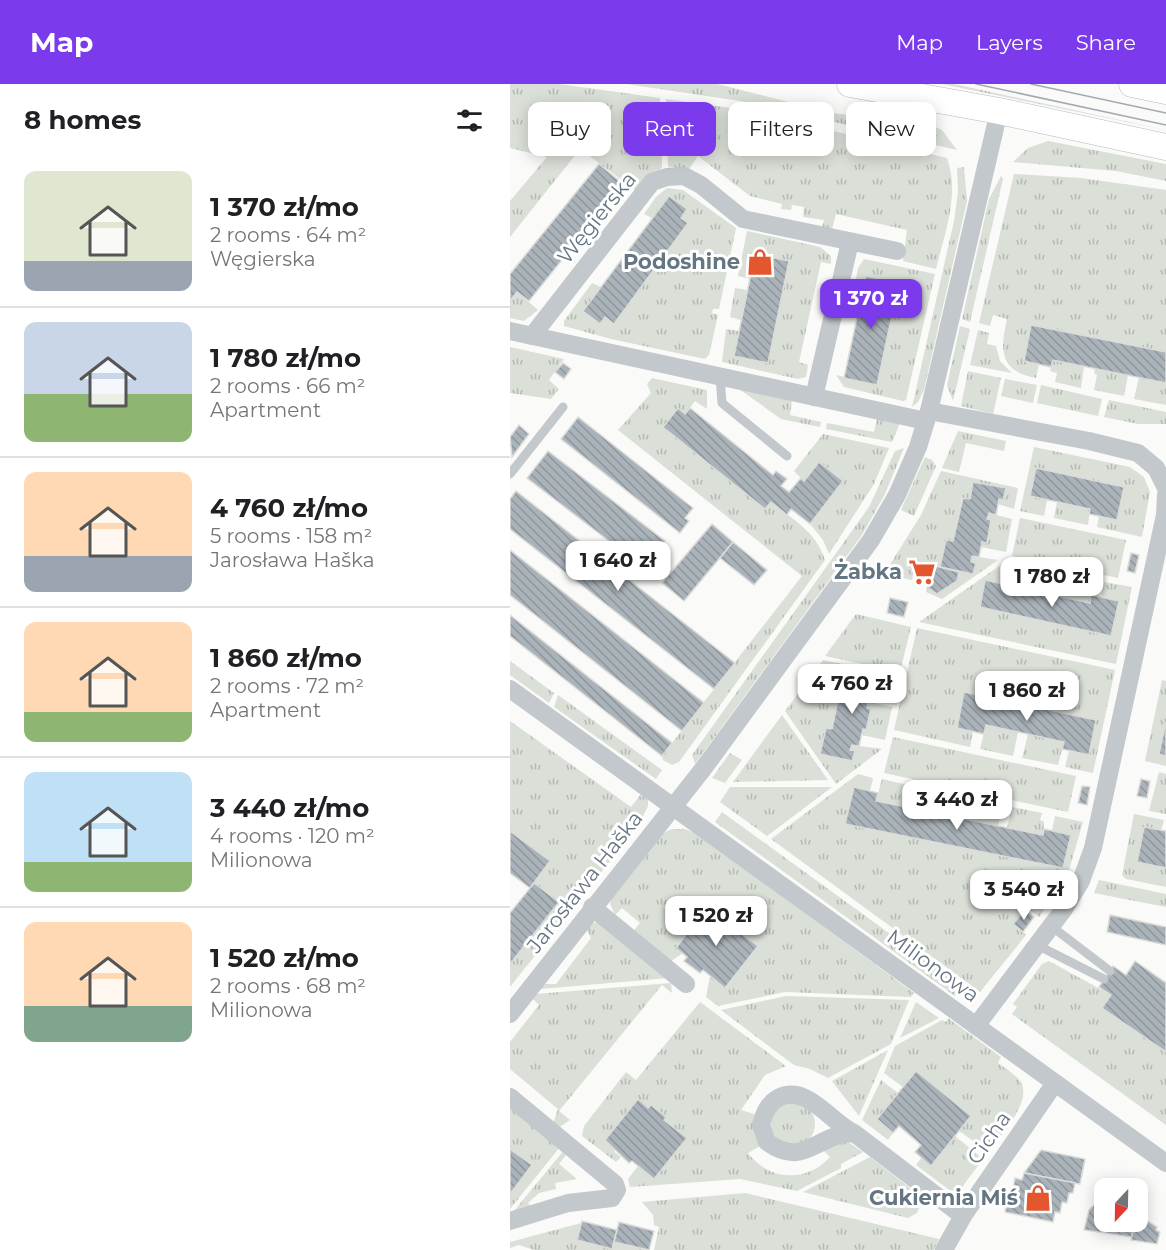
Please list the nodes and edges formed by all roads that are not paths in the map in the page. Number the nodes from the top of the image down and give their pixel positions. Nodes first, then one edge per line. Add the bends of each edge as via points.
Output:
1 (850, 84) edge
2 (1132, 84) edge
3 (1166, 91) edge
4 (999, 111) junction
5 (1166, 147) edge
6 (850, 242) junction
7 (897, 251) dead end
8 (510, 331) edge
9 (532, 336) junction
10 (720, 377) junction
11 (814, 397) junction
12 (563, 407) dead end
13 (927, 416) junction
14 (787, 456) dead end
15 (510, 474) edge
16 (1166, 488) edge
17 (1166, 495) edge
18 (510, 689) edge
19 (674, 806) junction
20 (592, 907) junction
21 (1052, 926) junction
22 (1037, 945) junction
23 (1110, 971) dead end
24 (1104, 979) dead end
25 (686, 984) dead end
26 (512, 1008) edge
27 (976, 1026) junction
28 (1055, 1083) junction
29 (510, 1097) edge
30 (854, 1133) junction
31 (1166, 1163) edge
32 (963, 1216) junction
33 (510, 1221) edge
34 (944, 1250) edge

1 - 4 main road
2 - 3 main road
4 - 5 main road
4 - 13 street, Jarosława Haška
6 - 7 street, Węgierska
6 - 9 street, Węgierska via 743,219 701,185 684,176 667,177 652,182
6 - 11 street
8 - 9 street
9 - 10 street
10 - 11 street
10 - 14 lane via 722,403
11 - 13 street
12 - 15 lane
13 - 16 street via 1089,441 1138,453 1156,468
13 - 19 street, Jarosława Haška via 897,495 871,540
17 - 21 street via 1165,515 1093,848 1081,882
18 - 19 street, Jarosława Haška
19 - 20 street, Jarosława Haška
19 - 27 street, Milionowa
20 - 25 street
20 - 26 street, Jarosława Haška
21 - 22 street
21 - 23 lane
22 - 24 lane
22 - 27 street
27 - 28 street, Milionowa
28 - 31 street, Milionowa
28 - 32 street, Cicha
29 - 33 street via 615,1184 617,1190 612,1198 568,1203
30 - 30 street via 839,1126 811,1100 795,1094 771,1102 761,1125 767,1142 789,1154 802,1152 826,1138
30 - 32 street
32 - 34 street, Cicha

